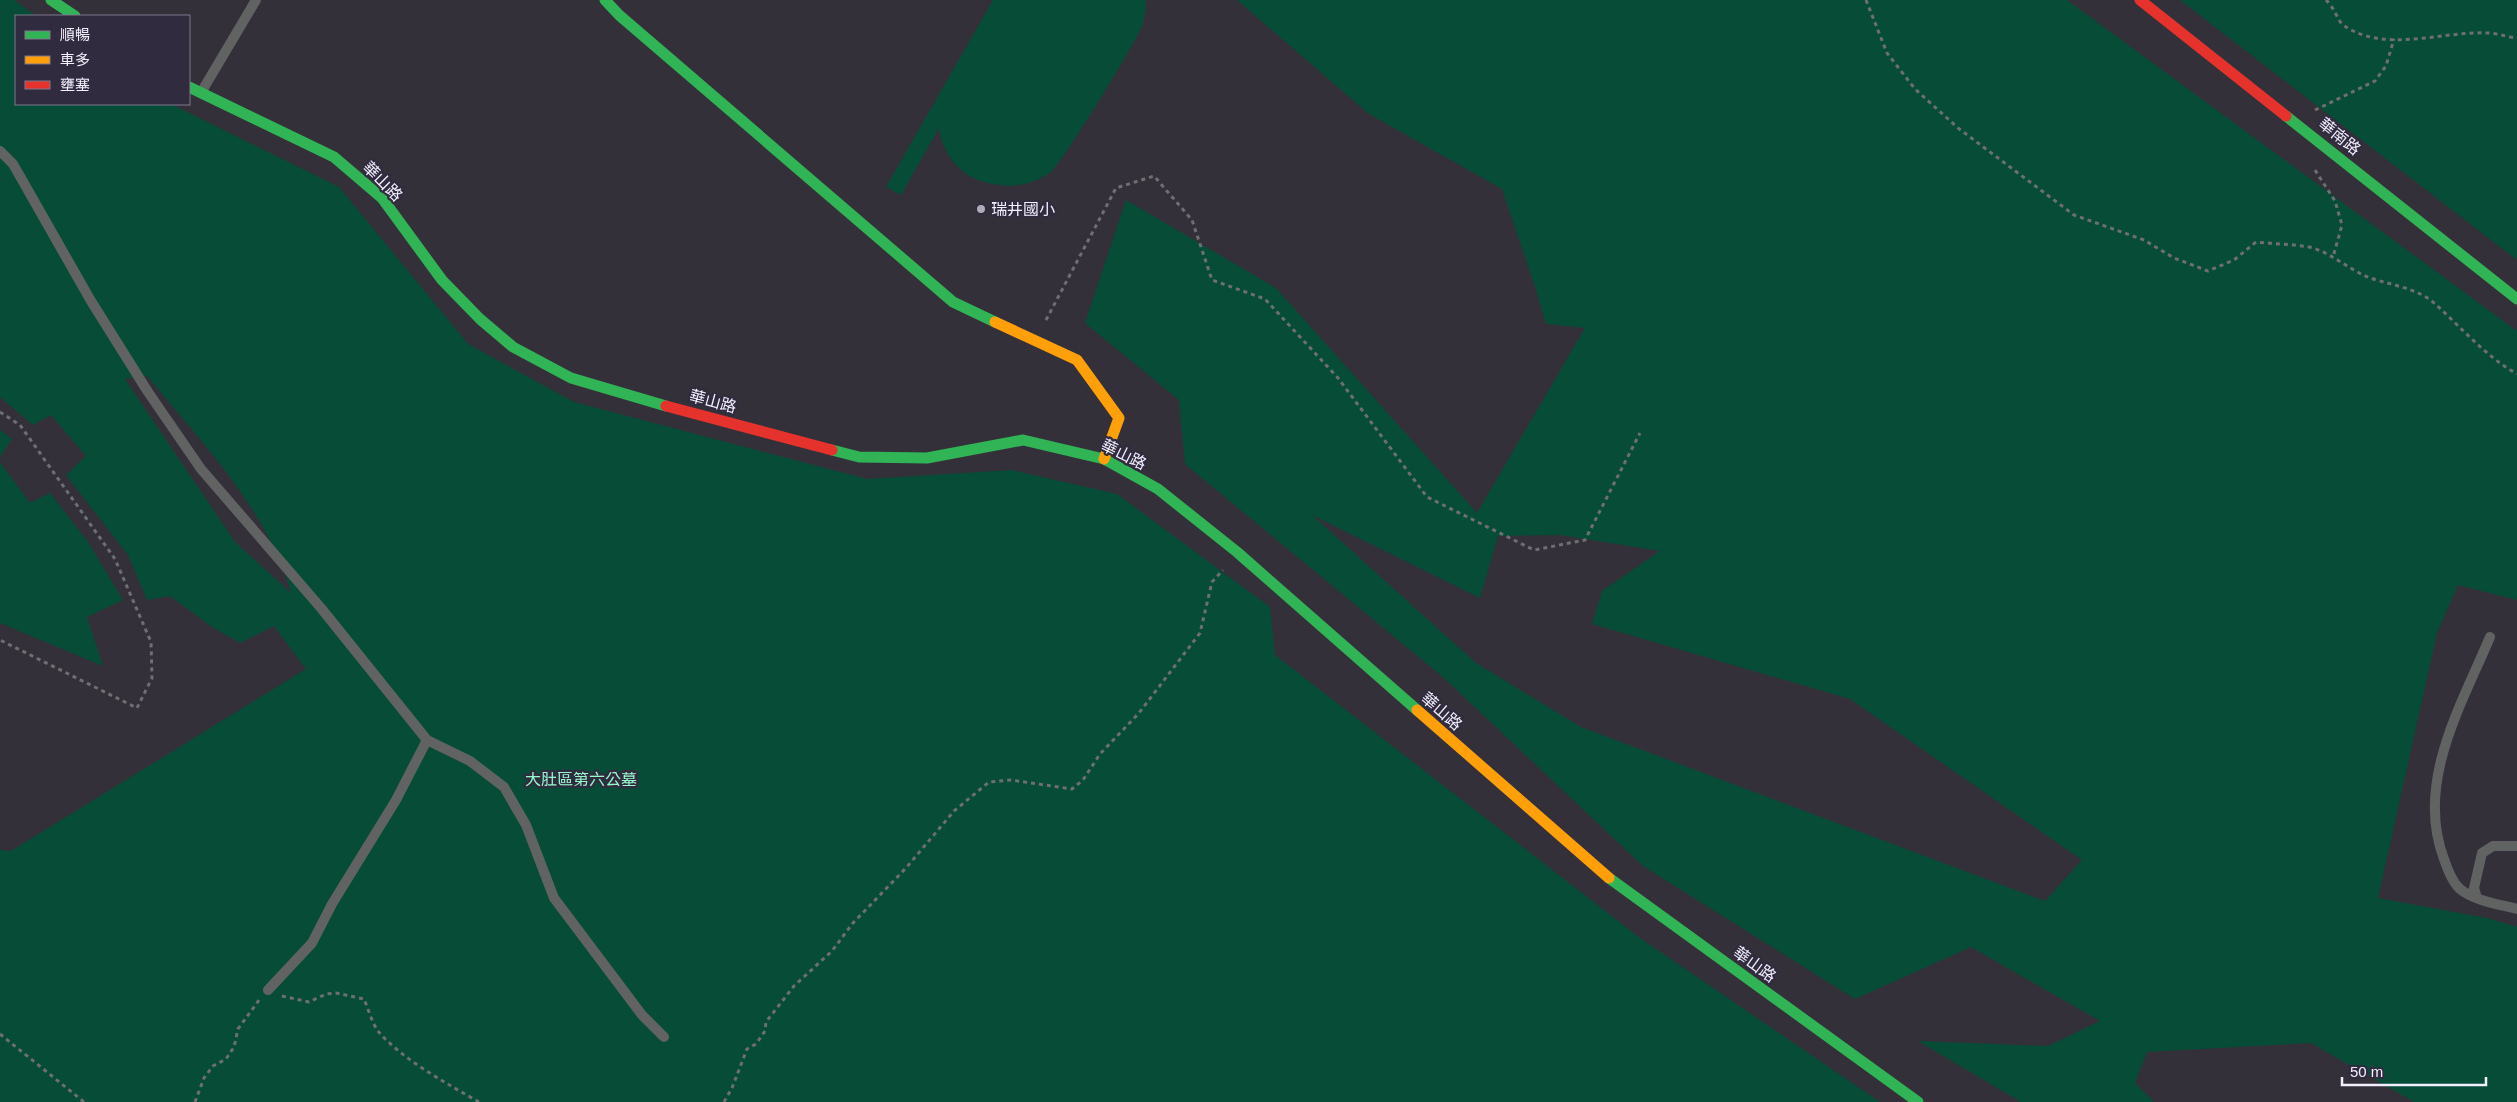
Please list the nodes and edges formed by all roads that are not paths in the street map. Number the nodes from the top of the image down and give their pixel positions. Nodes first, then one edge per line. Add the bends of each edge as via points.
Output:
1 (51, 0) edge
2 (256, 0) edge
3 (605, 0) edge
4 (2140, 0) edge
5 (74, 15) edge
6 (190, 88) edge
7 (200, 94) junction
8 (0, 151) edge
9 (2517, 299) edge
10 (1104, 459) junction
11 (2490, 637) dead end
12 (427, 740) junction
13 (2517, 846) edge
14 (2477, 898) junction
15 (2517, 909) edge
16 (268, 990) road end
17 (664, 1037) dead end
18 (1918, 1102) edge

1 - 5 street
2 - 7 lane
3 - 10 street via 953,302 1077,360 1119,418
4 - 9 street, 華南路
6 - 7 street, 華山路
7 - 10 street, 華山路 via 334,157 382,198 442,280 480,319 513,347 571,378 860,456 927,458 1023,440
8 - 12 lane via 13,164 91,301 148,392 202,469 321,608
10 - 18 street, 華山路 via 1158,489 1237,552 1614,882
11 - 14 lane via 2441,756 2433,811 2448,871 2459,888
12 - 16 lane via 312,944
12 - 17 lane via 470,761 504,787 526,825 554,898 642,1015
13 - 14 lane via 2493,846 2482,853 2474,888
14 - 15 lane

